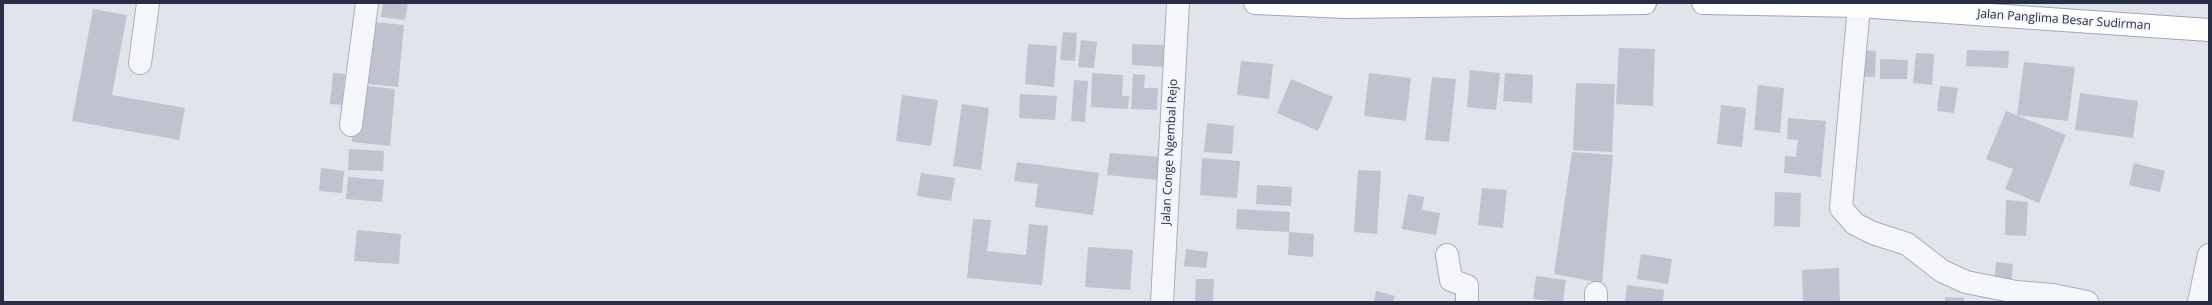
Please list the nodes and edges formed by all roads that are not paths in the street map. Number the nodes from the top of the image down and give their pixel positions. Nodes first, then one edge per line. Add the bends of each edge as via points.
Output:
1 (148, 3) edge
2 (367, 3) edge
3 (1178, 3) edge
4 (1255, 3) edge
5 (1645, 3) edge
6 (1703, 3) edge
7 (1569, 4) edge
8 (1330, 5) edge
9 (1859, 6) junction
10 (2209, 30) edge
11 (140, 63) dead end
12 (351, 125) dead end
13 (1447, 255) dead end
14 (2209, 255) edge
15 (1975, 293) edge
16 (1162, 302) edge
17 (1467, 302) edge
18 (2087, 302) edge
19 (2199, 302) edge

1 - 11 street
2 - 12 street
3 - 16 street, Jalan Conge Ngembal Rejo
4 - 8 main road
5 - 7 main road
6 - 9 main road, Jalan Panglima Besar Sudirman
7 - 8 main road
9 - 10 main road, Jalan Panglima Besar Sudirman
9 - 15 street via 1841,208 1855,224 1873,234 1907,244
13 - 17 street via 1450,280 1467,286
14 - 19 street
15 - 18 street via 2016,292 2053,295

